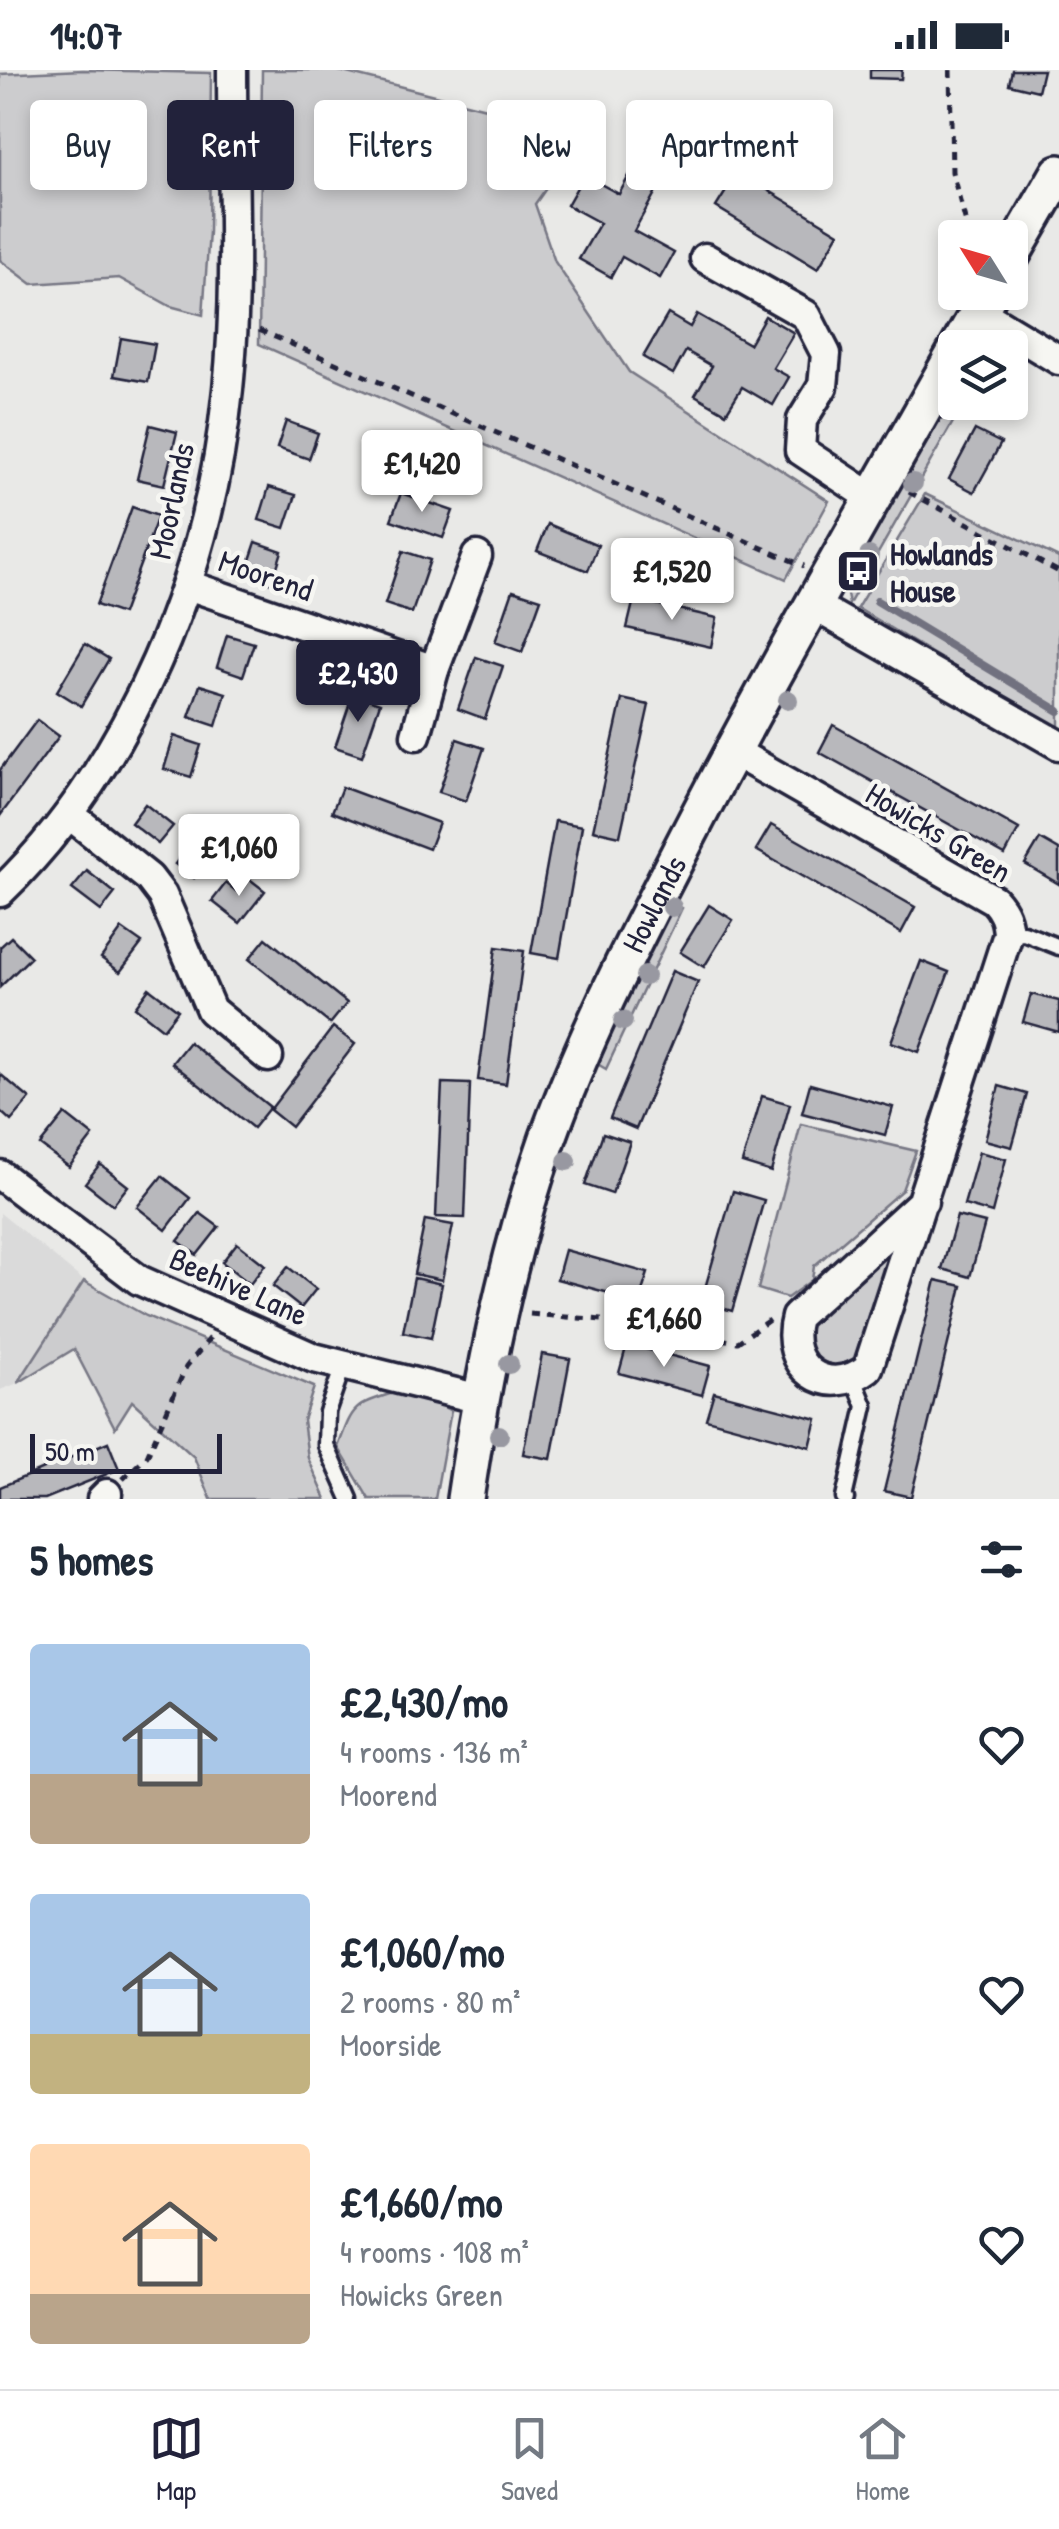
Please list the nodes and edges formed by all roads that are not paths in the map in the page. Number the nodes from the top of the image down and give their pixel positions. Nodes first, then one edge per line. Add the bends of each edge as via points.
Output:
1 (232, 70) edge
2 (1059, 173) edge
3 (1028, 227) edge
4 (705, 258) dead end
5 (994, 310) edge
6 (1059, 360) edge
7 (938, 383) edge
8 (880, 489) junction
9 (476, 556) dead end
10 (188, 585) junction
11 (821, 591) junction
12 (434, 670) junction
13 (416, 735) dead end
14 (1059, 745) edge
15 (731, 750) junction
16 (68, 814) junction
17 (0, 892) edge
18 (1008, 934) junction
19 (1059, 947) edge
20 (268, 1057) dead end
21 (0, 1175) edge
22 (923, 1202) junction
23 (343, 1366) junction
24 (854, 1379) junction
25 (480, 1399) junction
26 (350, 1499) edge
27 (465, 1499) edge
28 (846, 1499) edge

1 - 10 street, Moorlands via 228,391
2 - 3 street
4 - 8 street via 806,315 826,354 822,386 802,420 800,450
5 - 6 street
7 - 8 street, Howlands
8 - 11 street, Howlands
9 - 12 street
10 - 12 street, Moorend
10 - 16 street, Moorlands via 136,706
11 - 14 street
11 - 15 street, Howlands
12 - 13 street
15 - 18 street, Howicks Green via 994,900
15 - 25 street, Howlands via 627,955 548,1138
16 - 17 street, Moorlands
16 - 20 street via 150,878 211,1010
18 - 19 lane
18 - 22 street, Howicks Green
21 - 23 street, Beehive Lane via 139,1280
22 - 24 street, Howicks Green via 868,1368
22 - 24 street via 796,1317 791,1336 803,1367 822,1377
23 - 25 street, Beehive Lane
23 - 26 lane via 327,1412 326,1445
24 - 28 lane via 864,1406
25 - 27 street, Howlands

